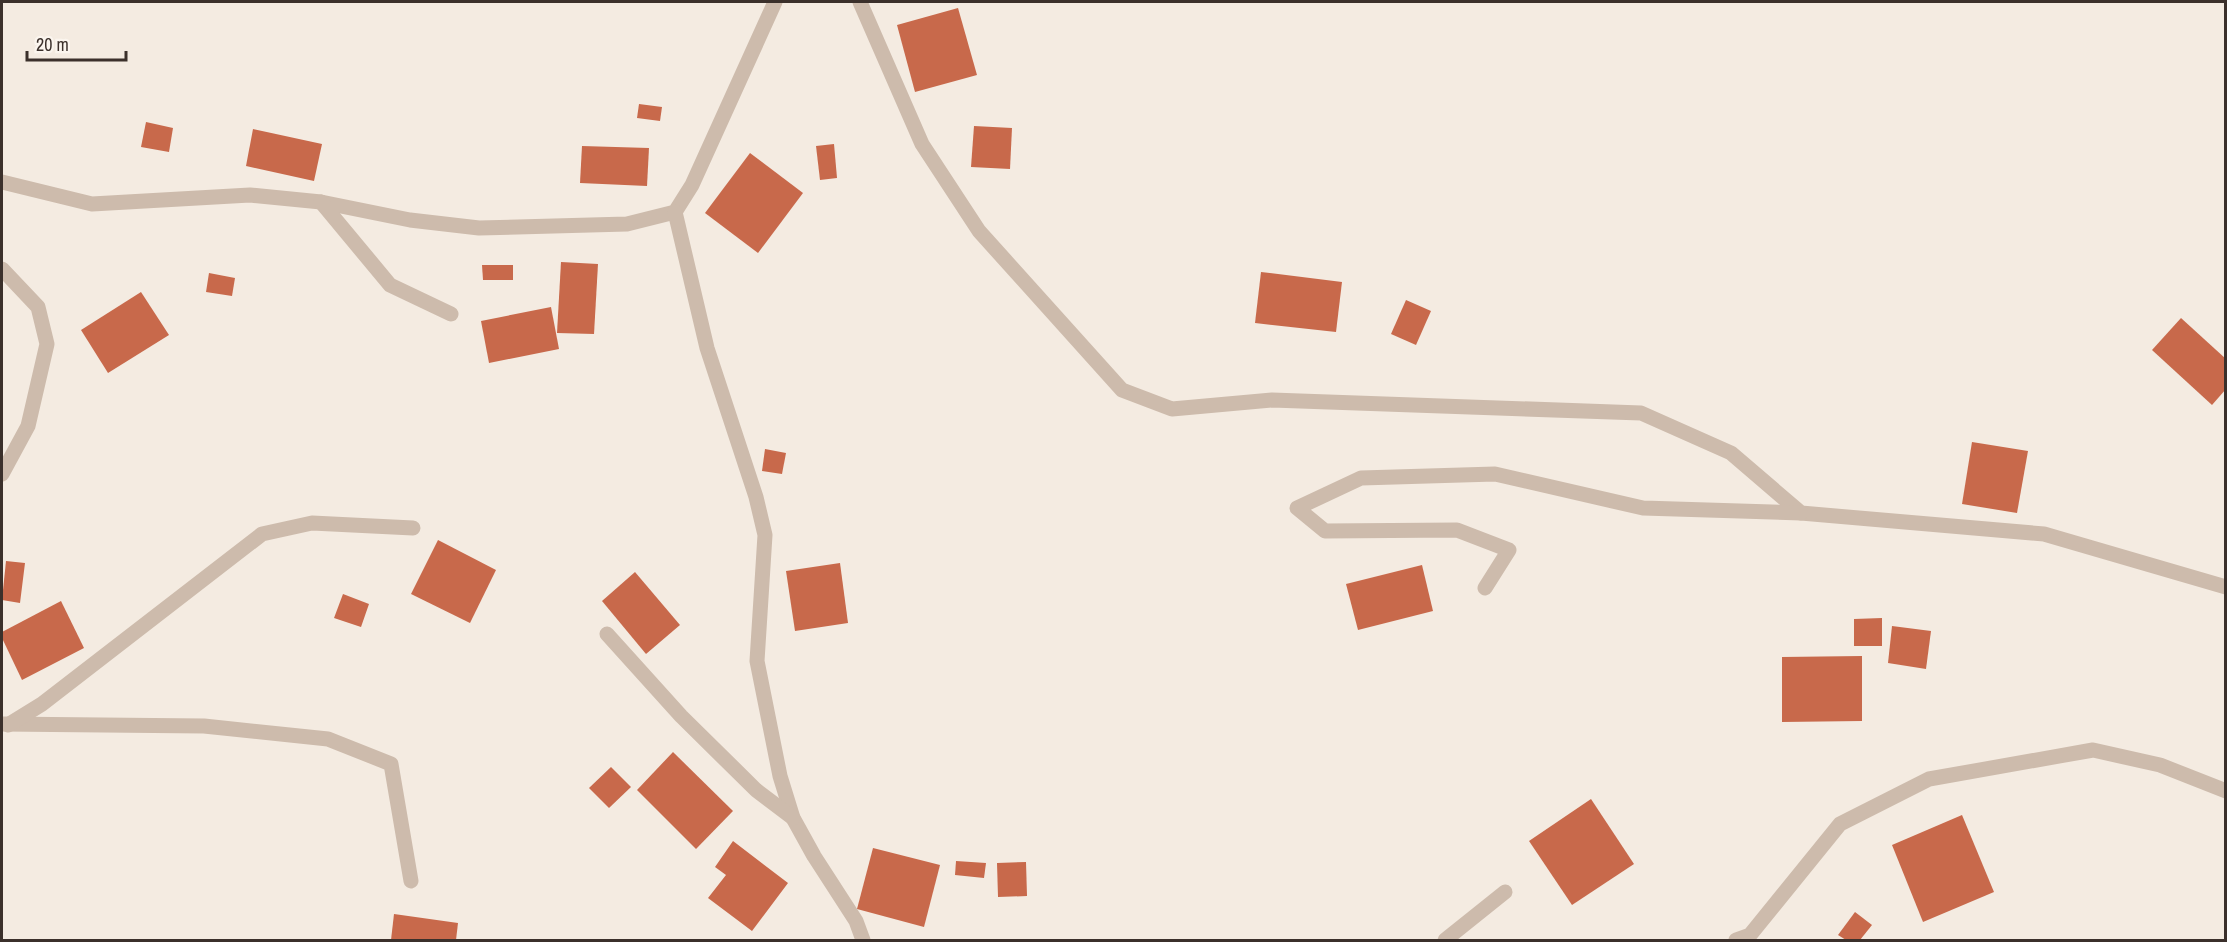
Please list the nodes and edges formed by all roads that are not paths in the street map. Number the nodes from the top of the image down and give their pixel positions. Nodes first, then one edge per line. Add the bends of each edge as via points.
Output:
1 (775, 2) edge
2 (860, 2) edge
3 (2, 182) edge
4 (321, 202) junction
5 (675, 213) junction
6 (2, 269) edge
7 (451, 314) dead end
8 (2, 474) edge
9 (1801, 513) junction
10 (413, 528) dead end
11 (2226, 587) edge
12 (1485, 588) dead end
13 (607, 634) dead end
14 (5, 725) edge
15 (2226, 792) edge
16 (794, 818) junction
17 (411, 881) dead end
18 (1505, 892) dead end
19 (863, 940) edge
20 (1445, 940) edge
21 (1736, 940) edge

1 - 5 street via 692,185
2 - 9 street via 922,144 979,231 1122,390 1172,409 1272,400 1641,413 1731,453
3 - 4 street via 92,204 250,195
4 - 5 street via 410,220 479,228 627,224
4 - 7 street via 390,285
5 - 16 street via 707,348 765,535 757,661 780,777
6 - 8 street via 38,307 47,344 28,426
9 - 11 street via 2044,534
9 - 12 street via 1643,508 1494,474 1361,478 1297,507 1325,531 1457,530 1509,550
10 - 14 street via 312,523 262,534 42,704
13 - 16 street via 697,732 756,790
14 - 17 street via 204,726 328,739 391,764
15 - 21 street via 2160,765 2093,750 1929,779 1840,824 1750,935
16 - 19 street via 856,921
18 - 20 street

